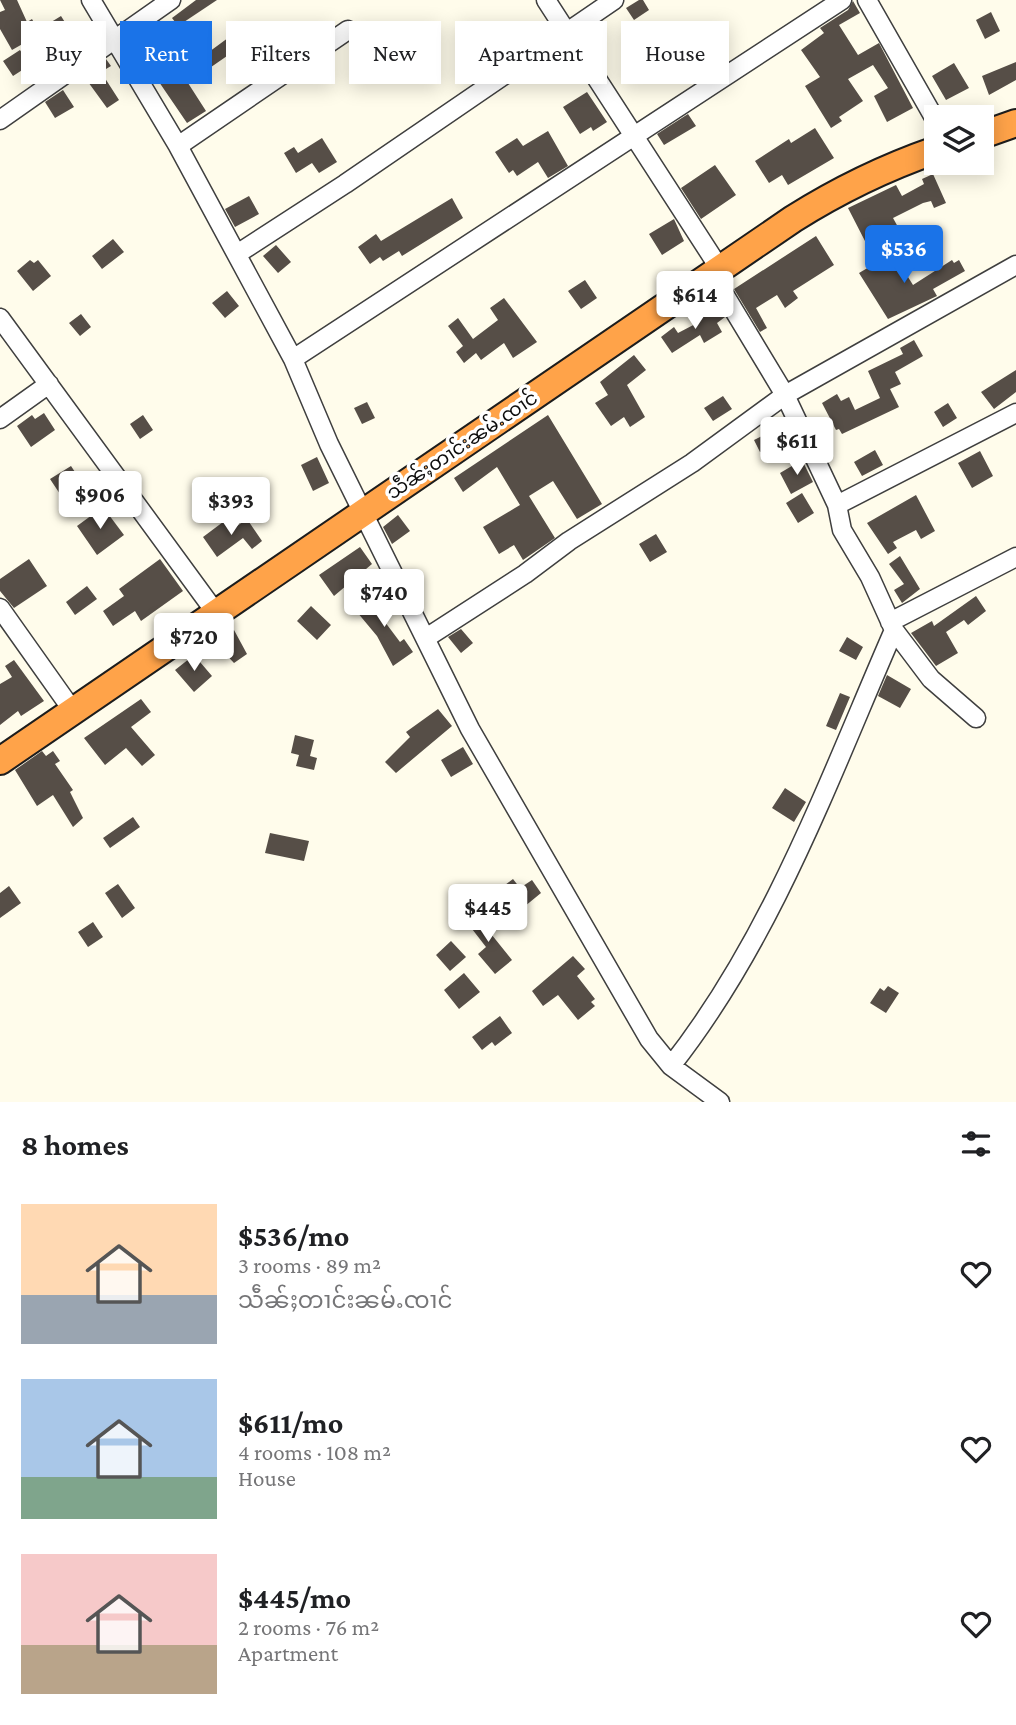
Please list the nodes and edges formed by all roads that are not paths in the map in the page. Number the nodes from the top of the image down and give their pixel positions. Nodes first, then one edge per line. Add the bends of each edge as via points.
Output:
1 (91, 0) edge
2 (172, 0) edge
3 (546, 0) edge
4 (614, 0) edge
5 (842, 0) edge
6 (867, 0) edge
7 (560, 21) edge
8 (584, 21) edge
9 (348, 30) dead end
10 (113, 38) junction
11 (492, 84) edge
12 (600, 84) edge
13 (927, 105) edge
14 (0, 121) edge
15 (1016, 123) edge
16 (994, 131) edge
17 (633, 137) junction
18 (178, 146) junction
19 (924, 155) edge
20 (237, 254) junction
21 (1016, 265) edge
22 (716, 271) junction
23 (0, 318) edge
24 (293, 359) junction
25 (49, 384) junction
26 (785, 396) junction
27 (1016, 413) edge
28 (0, 419) edge
29 (837, 505) junction
30 (365, 511) junction
31 (1016, 557) edge
32 (0, 608) edge
33 (216, 613) junction
34 (892, 626) junction
35 (426, 638) junction
36 (73, 711) junction
37 (976, 718) dead end
38 (0, 761) edge
39 (671, 1066) junction
40 (720, 1102) edge

1 - 10 street
2 - 10 street
3 - 7 street
4 - 8 street
5 - 17 street
6 - 13 street
9 - 18 street
10 - 14 street
10 - 18 street
11 - 20 street
12 - 17 street
15 - 16 highway
17 - 22 street
17 - 24 street
18 - 20 street
19 - 22 highway, သဵၼ်ႈတၢင်းၼမ်ႉၸၢင် via 838,190
20 - 24 street
21 - 26 street
22 - 26 street
22 - 30 highway, သဵၼ်ႈတၢင်းၼမ်ႉၸၢင်
23 - 25 street
24 - 30 street via 329,444
25 - 28 street
25 - 33 street
26 - 29 street
26 - 35 street via 692,463
27 - 29 street
29 - 34 street via 842,530
30 - 33 highway, သဵၼ်ႈတၢင်းၼမ်ႉၸၢင်
30 - 35 street
31 - 34 street
32 - 36 street
33 - 36 highway, သဵၼ်ႈတၢင်းၼမ်ႉၸၢင်
34 - 37 street via 931,679
34 - 39 street via 784,885 703,1025
35 - 39 street via 477,741 649,1039
36 - 38 highway, သဵၼ်ႈတၢင်းၼမ်ႉၸၢင်
39 - 40 street

